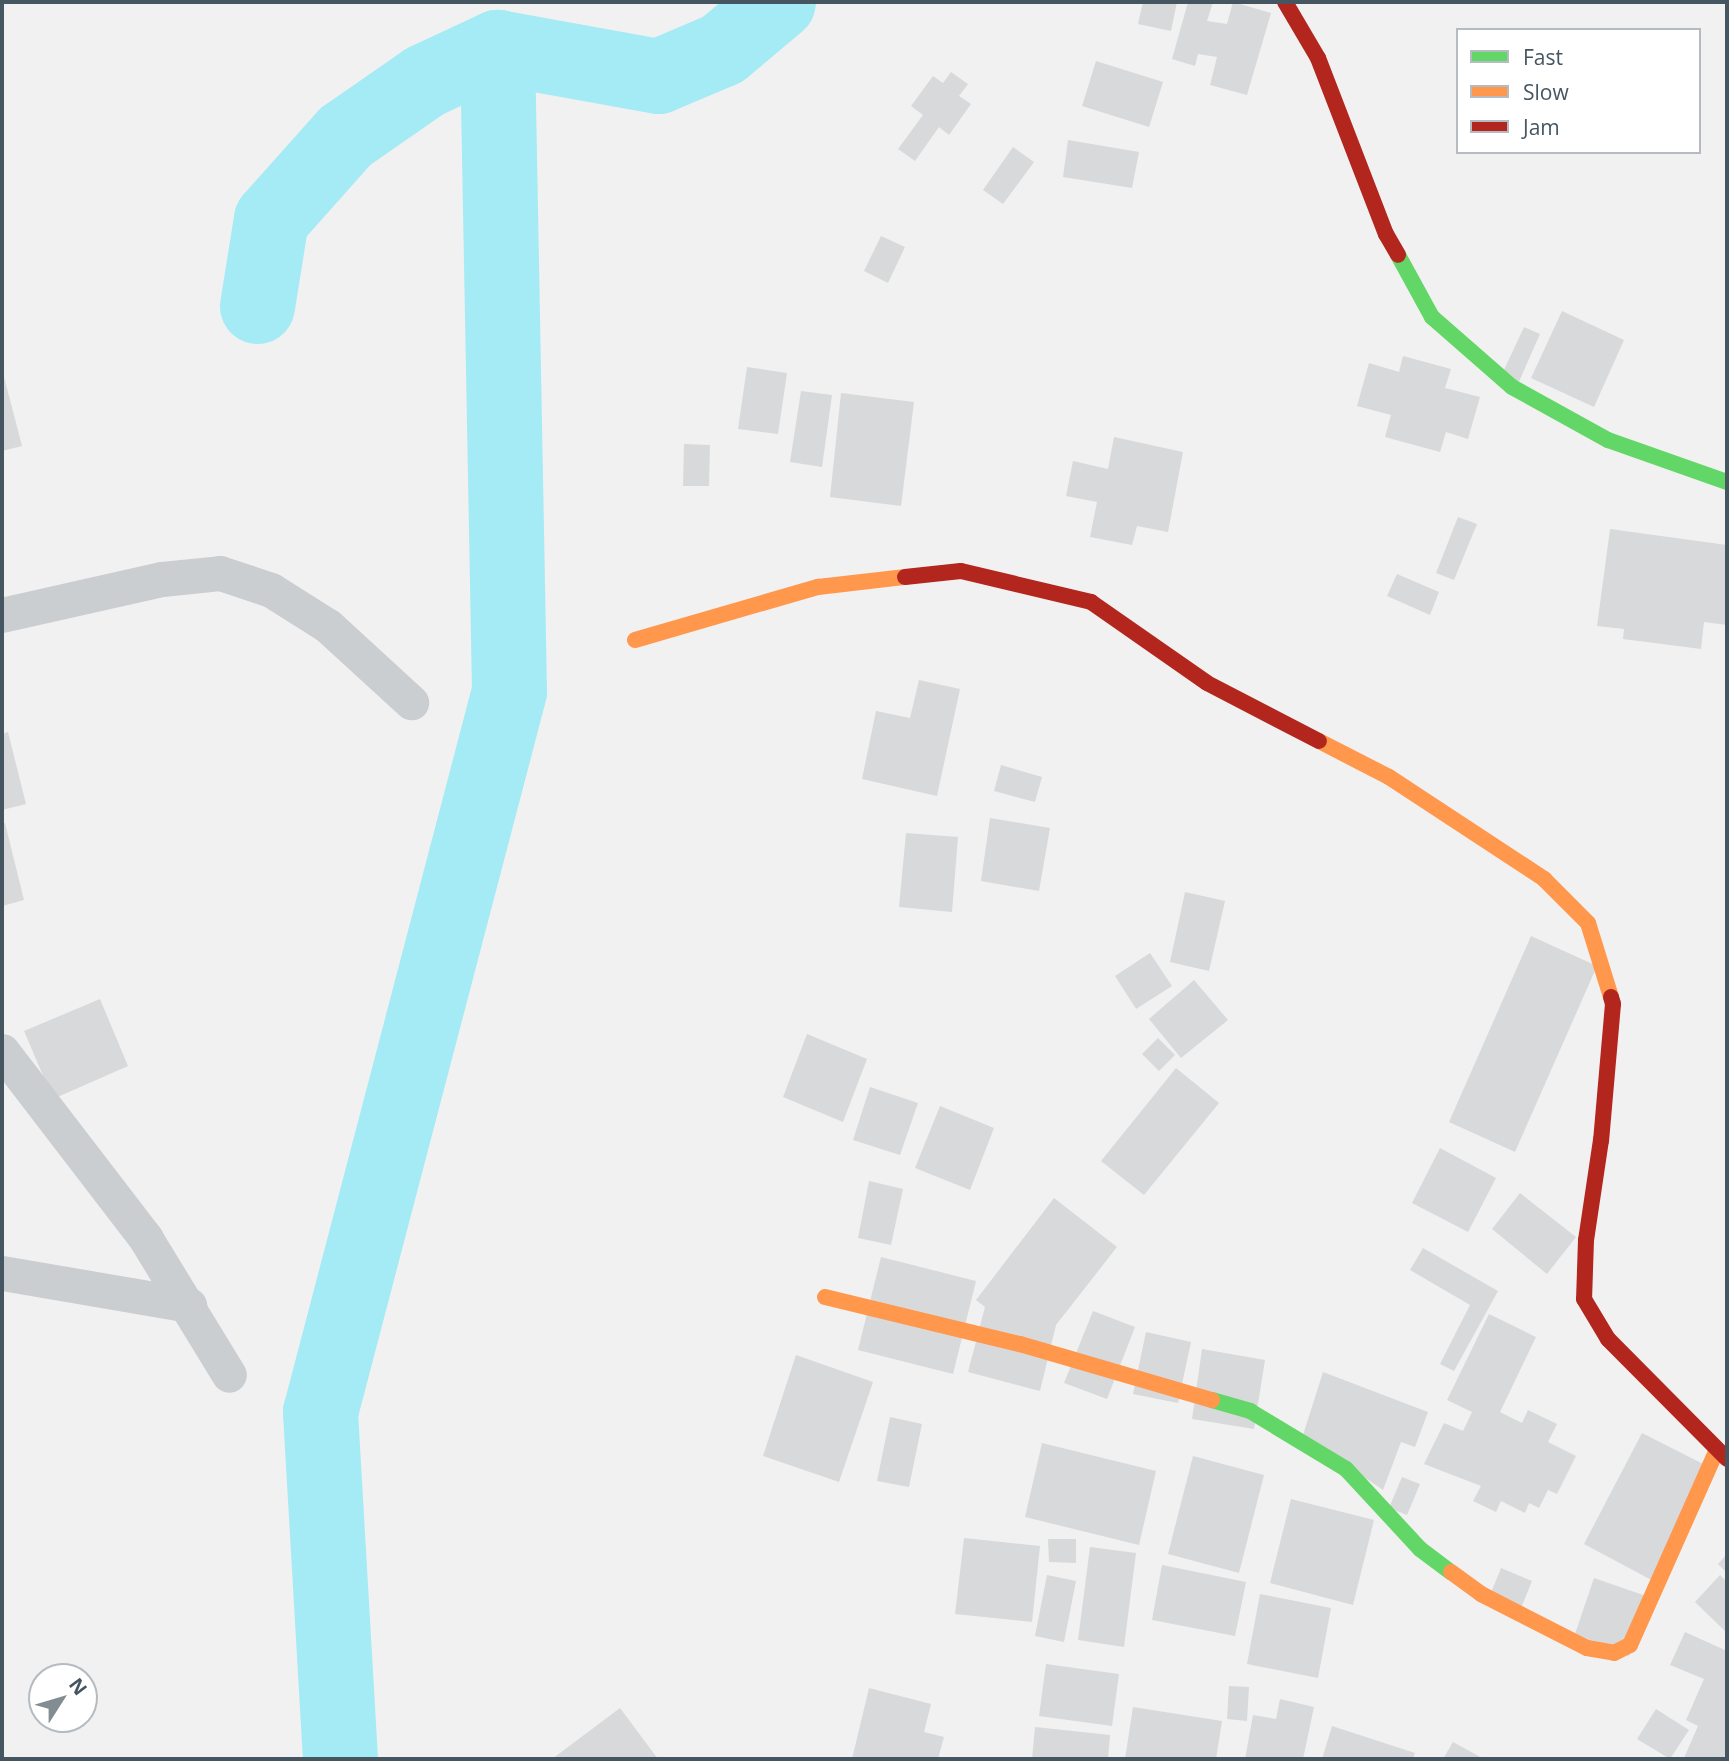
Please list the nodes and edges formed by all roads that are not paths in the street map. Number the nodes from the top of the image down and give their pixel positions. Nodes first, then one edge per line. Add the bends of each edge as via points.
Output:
1 (1285, 2) edge
2 (1727, 482) edge
3 (2, 615) edge
4 (635, 640) dead end
5 (411, 702) dead end
6 (2, 1051) edge
7 (2, 1273) edge
8 (825, 1297) dead end
9 (189, 1306) junction
10 (229, 1375) dead end
11 (1722, 1455) edge

1 - 2 street via 1318,58 1386,234 1432,317 1512,387 1608,440
3 - 5 street via 162,579 220,573 271,590 328,626
4 - 11 street via 818,587 961,571 1091,602 1207,683 1389,777 1544,879 1588,923 1613,1004 1601,1140 1586,1240 1584,1299 1608,1339
6 - 9 street via 123,1208
7 - 9 street
8 - 11 street via 1020,1344 1250,1411 1346,1469 1420,1549 1481,1594 1587,1648 1614,1653 1630,1645
9 - 10 street

